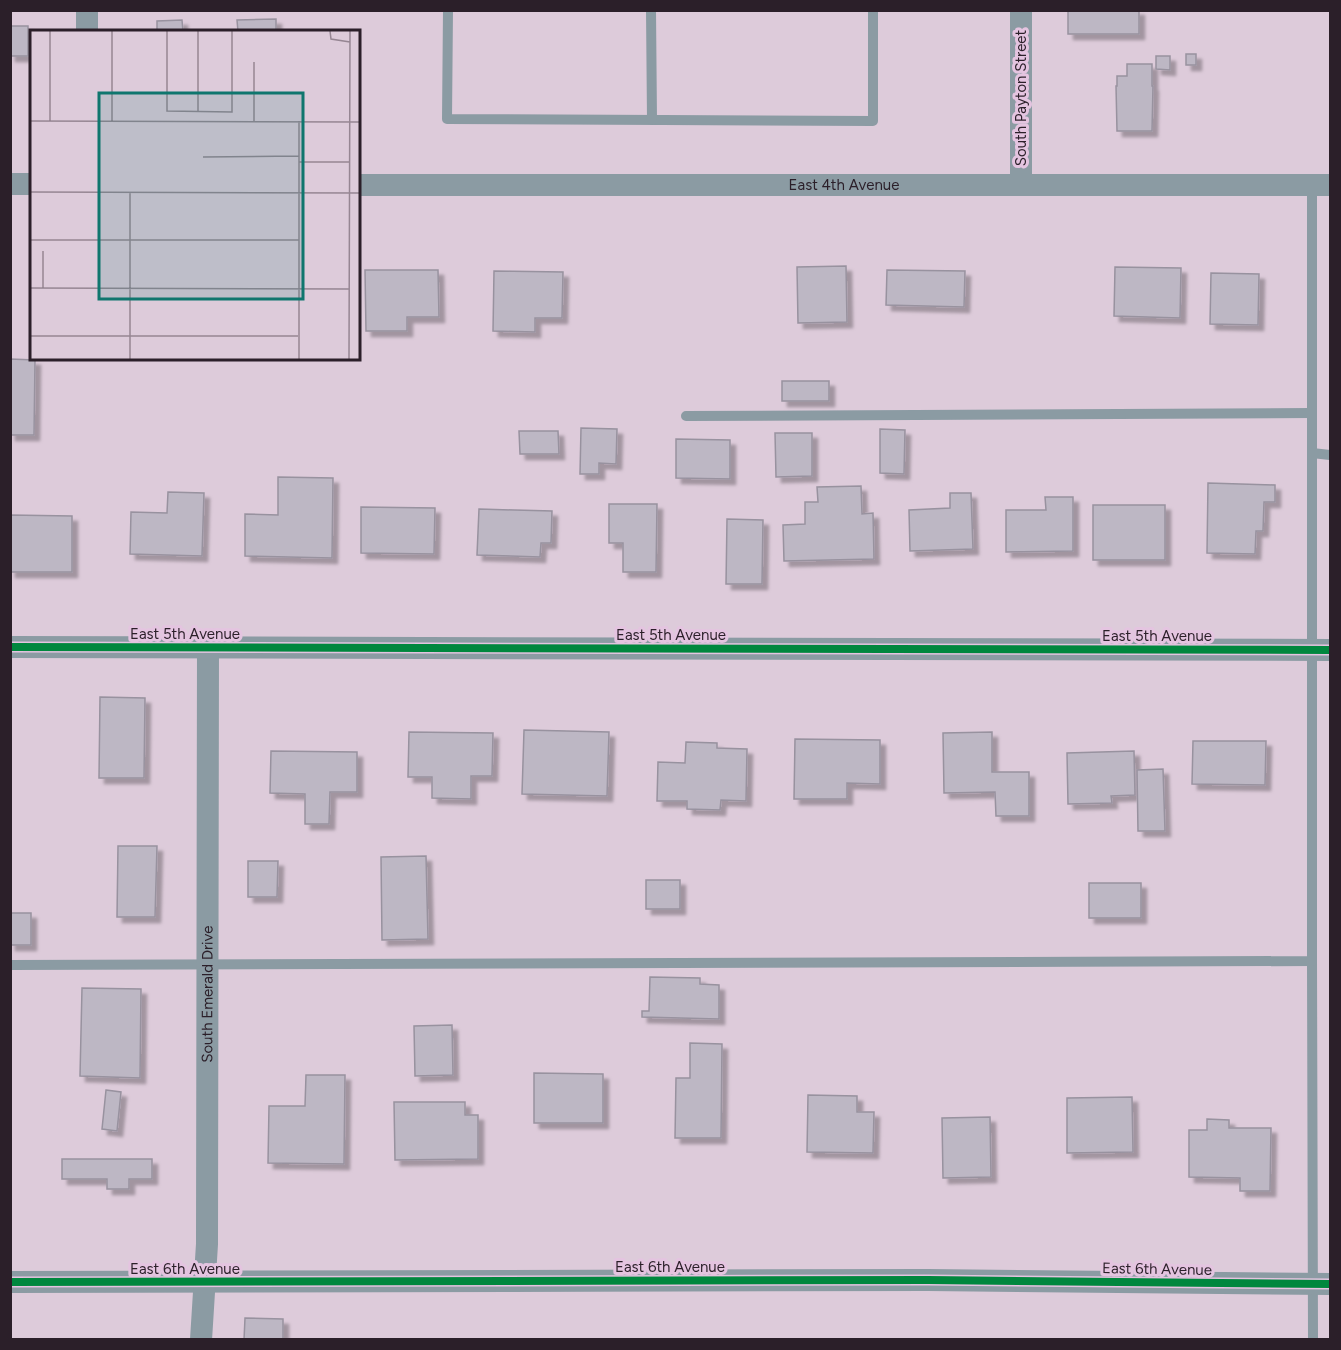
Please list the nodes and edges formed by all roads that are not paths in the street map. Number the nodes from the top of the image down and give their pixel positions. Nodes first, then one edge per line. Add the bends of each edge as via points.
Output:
1 (87, 10) edge
2 (448, 10) edge
3 (651, 10) edge
4 (873, 10) edge
5 (1021, 10) edge
6 (87, 30) edge
7 (652, 120) junction
8 (10, 184) edge
9 (30, 184) edge
10 (360, 185) edge
11 (1021, 185) junction
12 (1321, 185) edge
13 (1311, 413) junction
14 (686, 416) dead end
15 (1312, 453) junction
16 (1330, 455) edge
17 (10, 647) edge
18 (208, 647) junction
19 (1321, 650) edge
20 (1312, 961) junction
21 (10, 965) edge
22 (208, 965) junction
23 (10, 1282) edge
24 (204, 1283) junction
25 (1322, 1284) edge
26 (201, 1340) edge
27 (1313, 1340) edge

1 - 6 street
2 - 7 lane via 447,119
3 - 7 lane
4 - 7 lane via 873,121
5 - 11 street, South Payton Street
8 - 9 street
10 - 11 street, East 4th Avenue
11 - 12 street, East 4th Avenue
12 - 13 lane
13 - 14 lane
13 - 15 lane
15 - 16 lane
15 - 19 lane
17 - 18 street, East 5th Avenue
18 - 19 street, East 5th Avenue
18 - 22 street, South Emerald Drive
19 - 20 lane
20 - 22 lane
20 - 25 lane
21 - 22 lane
22 - 24 street, South Emerald Drive
23 - 24 street, East 6th Avenue
24 - 25 street, East 6th Avenue via 927,1280
24 - 26 street, South Emerald Drive
25 - 27 lane

